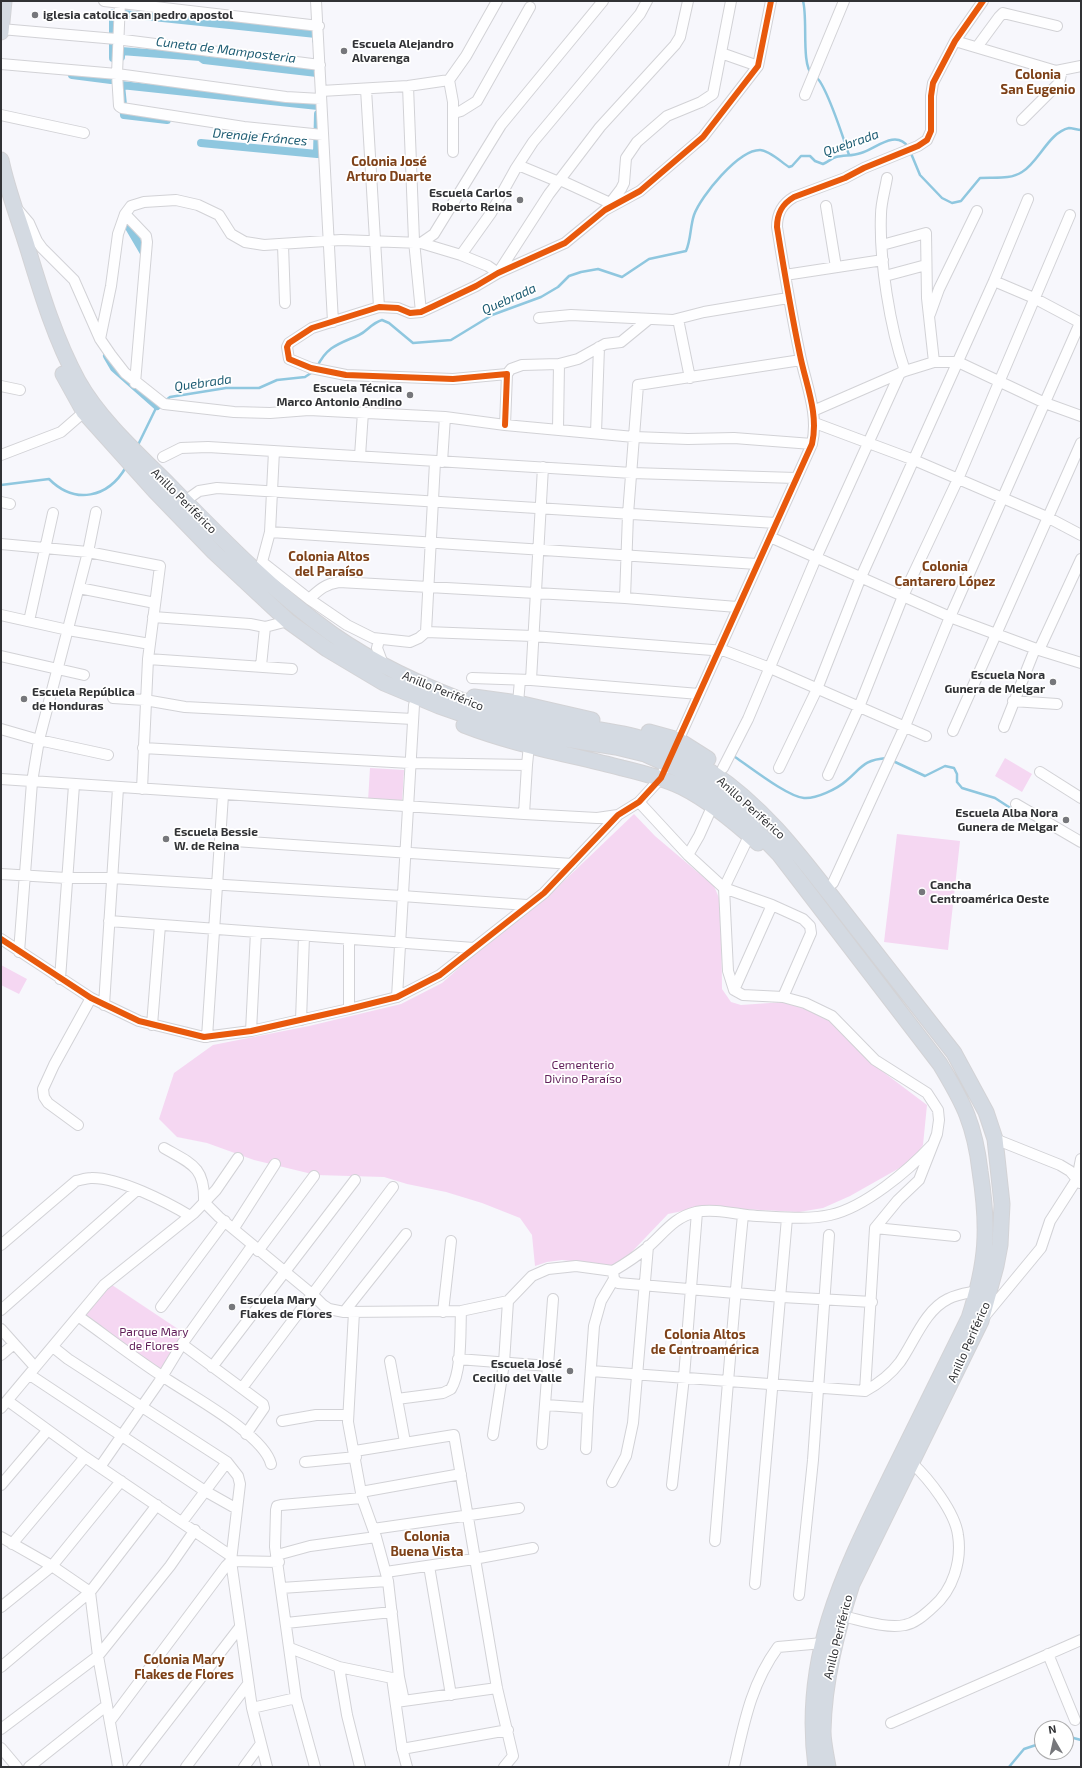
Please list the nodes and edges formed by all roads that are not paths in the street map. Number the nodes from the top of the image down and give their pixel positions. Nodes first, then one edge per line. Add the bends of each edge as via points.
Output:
1 (4, 1) edge
2 (104, 1) edge
3 (316, 1) edge
4 (498, 1) edge
5 (603, 1) edge
6 (648, 1) edge
7 (688, 1) edge
8 (730, 1) edge
9 (771, 1) edge
10 (844, 1) edge
11 (983, 1) edge
12 (120, 2) edge
13 (530, 7) dead end
14 (319, 26) junction
15 (1057, 26) dead end
16 (1, 29) edge
17 (1, 32) edge
18 (114, 39) junction
19 (955, 41) junction
20 (977, 48) junction
21 (722, 53) junction
22 (1, 64) edge
23 (316, 65) junction
24 (758, 66) junction
25 (1081, 66) edge
26 (1062, 70) junction
27 (113, 74) junction
28 (449, 80) junction
29 (408, 86) junction
30 (366, 89) junction
31 (805, 95) dead end
32 (319, 97) junction
33 (454, 113) junction
34 (1, 115) edge
35 (1022, 120) dead end
36 (84, 133) dead end
37 (319, 135) junction
38 (453, 152) dead end
39 (1, 160) edge
40 (518, 165) junction
41 (887, 178) dead end
42 (559, 181) junction
43 (1, 195) edge
44 (1028, 199) dead end
45 (608, 206) junction
46 (826, 206) dead end
47 (15, 208) junction
48 (977, 211) dead end
49 (1070, 216) dead end
50 (128, 217) junction
51 (373, 238) junction
52 (329, 241) junction
53 (417, 241) junction
54 (283, 245) junction
55 (882, 245) junction
56 (461, 255) junction
57 (883, 260) junction
58 (926, 265) junction
59 (836, 266) junction
60 (498, 273) junction
61 (785, 275) junction
62 (885, 276) junction
63 (994, 281) junction
64 (788, 298) junction
65 (1034, 298) junction
66 (285, 303) dead end
67 (379, 307) junction
68 (421, 312) junction
69 (929, 317) junction
70 (539, 318) dead end
71 (649, 319) junction
72 (678, 319) junction
73 (334, 322) junction
74 (1081, 323) edge
75 (100, 339) junction
76 (599, 347) junction
77 (801, 360) junction
78 (934, 362) junction
79 (958, 362) junction
80 (559, 364) junction
81 (903, 372) junction
82 (507, 374) junction
83 (690, 378) junction
84 (999, 380) junction
85 (136, 383) junction
86 (1, 386) edge
87 (20, 390) dead end
88 (1045, 403) junction
89 (813, 411) junction
90 (84, 412) junction
91 (363, 412) junction
92 (445, 416) junction
93 (1081, 416) edge
94 (815, 424) junction
95 (505, 425) junction
96 (558, 429) junction
97 (596, 433) junction
98 (634, 437) junction
99 (869, 442) junction
100 (1081, 442) edge
101 (812, 444) junction
102 (274, 451) junction
103 (1, 455) edge
104 (360, 456) junction
105 (163, 457) dead end
106 (914, 460) junction
107 (438, 462) junction
108 (542, 467) junction
109 (632, 473) junction
110 (796, 478) junction
111 (958, 479) junction
112 (271, 492) junction
113 (1002, 499) junction
114 (185, 501) junction
115 (433, 502) junction
116 (540, 509) junction
117 (96, 512) dead end
118 (53, 513) dead end
119 (628, 514) junction
120 (1047, 517) junction
121 (776, 523) junction
122 (270, 532) junction
123 (1081, 535) edge
124 (770, 537) junction
125 (1, 544) edge
126 (430, 544) junction
127 (44, 548) junction
128 (537, 550) junction
129 (88, 552) junction
130 (627, 555) junction
131 (816, 558) junction
132 (1081, 559) edge
133 (757, 564) junction
134 (861, 577) junction
135 (78, 588) junction
136 (428, 588) junction
137 (535, 593) junction
138 (904, 596) junction
139 (625, 598) junction
140 (309, 600) junction
141 (155, 603) junction
142 (737, 607) junction
143 (1, 614) edge
144 (152, 617) junction
145 (950, 617) junction
146 (288, 620) junction
147 (29, 621) junction
148 (265, 626) junction
149 (68, 630) junction
150 (426, 632) junction
151 (997, 634) junction
152 (533, 636) junction
153 (379, 640) junction
154 (150, 644) junction
155 (1037, 649) junction
156 (717, 650) junction
157 (1, 656) edge
158 (148, 659) junction
159 (1081, 663) edge
160 (383, 664) junction
161 (261, 666) junction
162 (770, 668) junction
163 (58, 669) junction
164 (292, 669) dead end
165 (84, 676) dead end
166 (472, 678) dead end
167 (520, 680) junction
168 (530, 680) junction
169 (384, 683) junction
170 (817, 689) junction
171 (447, 694) junction
172 (699, 694) junction
173 (113, 698) dead end
174 (145, 700) junction
175 (1013, 701) junction
176 (518, 703) junction
177 (1058, 704) dead end
178 (859, 707) junction
179 (414, 712) junction
180 (905, 726) junction
181 (1004, 727) dead end
182 (1, 729) edge
183 (953, 731) dead end
184 (926, 736) dead end
185 (39, 740) junction
186 (677, 742) junction
187 (529, 745) junction
188 (144, 748) junction
189 (108, 754) dead end
190 (410, 763) junction
191 (527, 765) junction
192 (723, 768) junction
193 (779, 768) dead end
194 (1040, 772) dead end
195 (663, 773) junction
196 (828, 775) dead end
197 (1, 779) edge
198 (32, 782) junction
199 (74, 785) junction
200 (118, 788) junction
201 (142, 789) junction
202 (223, 795) junction
203 (1081, 798) edge
204 (639, 802) junction
205 (1016, 804) dead end
206 (408, 807) junction
207 (712, 807) junction
208 (524, 814) junction
209 (618, 815) junction
210 (749, 836) junction
211 (220, 840) junction
212 (1081, 842) edge
213 (406, 853) junction
214 (688, 855) junction
215 (572, 864) junction
216 (1, 874) edge
217 (24, 875) junction
218 (66, 878) junction
219 (112, 878) junction
220 (833, 883) junction
221 (217, 884) junction
222 (724, 888) junction
223 (402, 896) junction
224 (772, 904) junction
225 (527, 905) junction
226 (109, 921) junction
227 (160, 925) junction
228 (214, 929) junction
229 (256, 932) junction
230 (304, 936) junction
231 (349, 939) junction
232 (1, 940) edge
233 (866, 940) junction
234 (400, 943) junction
235 (474, 948) junction
236 (19, 952) junction
237 (857, 954) junction
238 (60, 979) junction
239 (734, 990) junction
240 (398, 997) junction
241 (783, 997) junction
242 (91, 998) junction
243 (104, 1005) junction
244 (349, 1009) junction
245 (301, 1020) junction
246 (152, 1025) junction
247 (251, 1031) junction
248 (207, 1037) junction
249 (78, 1125) dead end
250 (995, 1139) junction
251 (932, 1145) junction
252 (164, 1148) dead end
253 (238, 1158) dead end
254 (1081, 1159) edge
255 (275, 1164) dead end
256 (314, 1176) dead end
257 (355, 1180) dead end
258 (1079, 1182) edge
259 (393, 1187) dead end
260 (137, 1190) junction
261 (204, 1202) junction
262 (697, 1212) junction
263 (743, 1215) junction
264 (190, 1216) junction
265 (787, 1218) junction
266 (225, 1221) junction
267 (234, 1228) junction
268 (875, 1228) junction
269 (406, 1234) dead end
270 (829, 1234) dead end
271 (955, 1236) dead end
272 (451, 1241) dead end
273 (1, 1245) edge
274 (648, 1246) junction
275 (255, 1248) junction
276 (285, 1273) junction
277 (614, 1275) junction
278 (645, 1286) junction
279 (691, 1288) junction
280 (977, 1291) junction
281 (735, 1292) junction
282 (312, 1294) junction
283 (782, 1298) junction
284 (553, 1300) dead end
285 (825, 1300) junction
286 (508, 1301) junction
287 (872, 1302) junction
288 (161, 1307) dead end
289 (1, 1310) edge
290 (461, 1311) junction
291 (344, 1312) junction
292 (354, 1312) junction
293 (443, 1312) junction
294 (78, 1316) junction
295 (981, 1321) junction
296 (1, 1329) edge
297 (14, 1344) junction
298 (182, 1344) junction
299 (53, 1347) junction
300 (1, 1355) edge
301 (458, 1359) junction
302 (390, 1361) dead end
303 (504, 1363) junction
304 (549, 1366) junction
305 (212, 1367) junction
306 (32, 1371) junction
307 (591, 1371) junction
308 (638, 1375) junction
309 (162, 1377) junction
310 (684, 1378) junction
311 (729, 1380) junction
312 (773, 1384) junction
313 (818, 1387) junction
314 (242, 1388) junction
315 (865, 1391) junction
316 (397, 1399) junction
317 (8, 1401) junction
318 (546, 1405) junction
319 (142, 1406) junction
320 (1, 1408) edge
321 (588, 1408) junction
322 (348, 1415) junction
323 (282, 1421) dead end
324 (47, 1431) junction
325 (246, 1434) junction
326 (493, 1435) dead end
327 (121, 1437) junction
328 (405, 1442) junction
329 (542, 1444) dead end
330 (586, 1449) dead end
331 (355, 1454) junction
332 (85, 1457) junction
333 (227, 1462) junction
334 (305, 1462) dead end
335 (912, 1463) junction
336 (271, 1464) dead end
337 (100, 1467) junction
338 (461, 1474) junction
339 (121, 1481) junction
340 (612, 1482) dead end
341 (1, 1485) edge
342 (672, 1485) dead end
343 (204, 1491) junction
344 (361, 1495) junction
345 (157, 1505) junction
346 (519, 1508) dead end
347 (237, 1509) junction
348 (468, 1516) junction
349 (182, 1522) junction
350 (195, 1530) junction
351 (375, 1533) junction
352 (5, 1541) edge
353 (715, 1542) dead end
354 (533, 1548) dead end
355 (278, 1558) junction
356 (231, 1559) junction
357 (474, 1559) junction
358 (52, 1566) junction
359 (429, 1566) junction
360 (387, 1576) junction
361 (755, 1584) dead end
362 (281, 1588) junction
363 (90, 1592) junction
364 (800, 1595) dead end
365 (1, 1607) edge
366 (392, 1612) junction
367 (842, 1616) junction
368 (286, 1623) junction
369 (240, 1627) junction
370 (1080, 1643) edge
371 (823, 1644) junction
372 (290, 1648) junction
373 (1048, 1654) junction
374 (98, 1656) junction
375 (1, 1667) edge
376 (339, 1667) junction
377 (396, 1677) junction
378 (248, 1684) junction
379 (497, 1688) junction
380 (451, 1695) junction
381 (296, 1698) junction
382 (400, 1702) junction
383 (106, 1705) junction
384 (252, 1708) junction
385 (1075, 1720) dead end
386 (110, 1721) junction
387 (891, 1722) dead end
388 (1, 1729) edge
389 (508, 1730) junction
390 (260, 1745) junction
391 (1, 1748) edge
392 (402, 1749) junction
393 (17, 1767) edge
394 (29, 1767) edge
395 (118, 1767) edge
396 (132, 1767) edge
397 (186, 1767) edge
398 (244, 1767) edge
399 (267, 1767) edge
400 (315, 1767) edge
401 (360, 1767) edge
402 (407, 1767) edge
403 (504, 1767) edge
404 (734, 1767) edge
405 (816, 1767) edge
406 (828, 1767) edge

1 - 16 highway
2 - 12 street
3 - 14 street
4 - 28 street
5 - 53 street via 501,125 434,234
6 - 40 street via 640,14 533,142
7 - 42 street via 680,37 675,45 600,127
8 - 21 street
9 - 24 street
10 - 31 street
11 - 19 street
12 - 14 street
12 - 18 street
13 - 33 street via 477,101
14 - 23 street
15 - 20 street via 1003,14 998,17
16 - 17 highway
16 - 18 street
18 - 23 street
18 - 27 street
19 - 20 street
19 - 61 street via 933,83 930,137 918,146 794,197 783,206 776,227
20 - 26 street via 1056,71
21 - 24 street
21 - 45 street via 711,96 667,116 637,142 626,158 624,183
22 - 27 street
23 - 32 street
24 - 45 street via 703,137 640,191
25 - 26 street
26 - 35 street via 1059,83
27 - 32 street via 286,97
27 - 37 street via 119,106 124,109
28 - 29 street
28 - 33 street
29 - 30 street
29 - 53 street
30 - 32 street
30 - 51 street
32 - 37 street
33 - 38 street
34 - 36 street
37 - 52 street
39 - 47 highway, Anillo Periférico
40 - 42 street
40 - 56 street via 491,213
41 - 55 street via 881,214
42 - 45 street
42 - 60 street
43 - 90 highway, Anillo Periférico via 50,343 65,378
44 - 63 street
45 - 60 street via 565,243
46 - 59 street
47 - 75 street via 29,223 42,248 74,280
47 - 114 highway, Anillo Periférico via 46,307 60,344 78,380 101,413
48 - 69 street via 939,289
49 - 65 street
50 - 54 street via 131,206 144,202 176,200 198,205 222,220 231,234 245,242
50 - 75 street via 118,234
50 - 85 street via 146,236 147,242
51 - 52 street
51 - 53 street
51 - 67 street
52 - 54 street
52 - 73 street
53 - 56 street
53 - 68 street
54 - 66 street
55 - 57 street
55 - 58 street via 926,233
56 - 60 street
57 - 59 street
57 - 62 street
58 - 62 street
58 - 69 street
59 - 61 street
60 - 68 street
61 - 64 street
62 - 81 street
63 - 65 street
63 - 79 street
64 - 72 street via 704,312
64 - 77 street
65 - 74 street
65 - 84 street
67 - 68 street
67 - 73 street
69 - 78 street
70 - 71 street via 571,315
71 - 72 street
71 - 76 street via 621,342
72 - 83 street
73 - 82 street via 312,328 289,343 289,359 311,368 346,375 454,379
74 - 88 street
75 - 85 street via 125,373
76 - 80 street via 578,359
76 - 97 street
77 - 83 street
77 - 89 street
78 - 79 street
78 - 81 street
79 - 84 street
79 - 106 street
80 - 82 street via 522,365 511,369
80 - 96 street
81 - 89 street
81 - 99 street
82 - 95 street
83 - 98 street via 638,385
84 - 88 street
84 - 111 street
85 - 91 street via 158,400 172,406 270,413 309,410
86 - 87 street
88 - 93 street
88 - 113 street
89 - 94 street
90 - 103 street via 61,432
90 - 146 highway, Anillo Periférico via 155,492 214,552
91 - 92 street
91 - 104 street
92 - 95 street
92 - 107 street
94 - 99 street
94 - 101 street
95 - 96 street
96 - 97 street
97 - 98 street
98 - 101 street via 734,438
98 - 109 street
99 - 106 street
99 - 131 street
100 - 120 street
101 - 110 street
102 - 104 street
102 - 105 street via 181,448
102 - 112 street
104 - 107 street
106 - 111 street
106 - 134 street
107 - 108 street
107 - 115 street
108 - 109 street
108 - 116 street
109 - 110 street
109 - 119 street
110 - 121 street
111 - 113 street
111 - 138 street
112 - 114 street via 206,489
112 - 115 street
112 - 122 street
113 - 120 street
113 - 145 street
114 - 160 highway, Anillo Periférico via 223,540 297,607 335,636
115 - 116 street
115 - 126 street
116 - 119 street
116 - 128 street
117 - 129 street
118 - 127 street
119 - 121 street
119 - 130 street
120 - 123 street
120 - 151 street
121 - 124 street
122 - 126 street
122 - 140 street via 262,562
124 - 131 street
124 - 133 street
125 - 127 street
126 - 128 street
126 - 136 street
127 - 129 street
127 - 147 street
128 - 130 street
128 - 137 street
129 - 135 street
129 - 141 street via 160,566
130 - 133 street
130 - 139 street
131 - 134 street
131 - 162 street
132 - 155 street
133 - 142 street
134 - 138 street
134 - 170 street
135 - 141 street
135 - 149 street
136 - 137 street
136 - 140 street via 338,582 321,588
136 - 150 street
137 - 139 street
137 - 152 street
138 - 145 street
138 - 178 street
139 - 142 street
140 - 153 street via 347,625
141 - 144 street
142 - 156 street
143 - 147 street
144 - 148 street
144 - 154 street
145 - 151 street
145 - 180 street
146 - 148 street
146 - 169 highway, Anillo Periférico via 328,649
147 - 149 street
148 - 161 street
149 - 154 street
149 - 163 street
150 - 152 street
150 - 153 street via 410,642
151 - 155 street
151 - 183 street
152 - 156 street
152 - 168 street
153 - 160 street via 377,648
154 - 158 street
155 - 159 street
155 - 175 street
156 - 162 street via 733,652
156 - 172 street
157 - 163 street
158 - 161 street
158 - 174 street
160 - 171 highway, Anillo Periférico
161 - 164 street
162 - 170 street
162 - 192 street via 748,720
163 - 165 street
163 - 185 street
166 - 167 street
167 - 168 street
167 - 176 street
168 - 172 street
169 - 179 highway
169 - 237 highway, Anillo Periférico via 482,721 534,734 616,746 645,754 691,775 736,810 758,831
170 - 178 street
170 - 193 street
171 - 176 highway
171 - 233 highway, Anillo Periférico via 483,708 524,718 637,737 690,759 715,775 768,820 790,843
172 - 186 street
173 - 174 street
174 - 179 street via 185,707
174 - 188 street
175 - 177 street
175 - 181 street
176 - 186 highway
178 - 180 street
178 - 196 street
179 - 187 highway
179 - 190 street
180 - 184 street
180 - 220 street
182 - 185 street
185 - 189 street
185 - 198 street
186 - 192 highway
187 - 191 street
187 - 195 highway
188 - 190 street
188 - 201 street
190 - 191 street
190 - 206 street
191 - 208 street
192 - 220 highway via 784,823
194 - 203 street
195 - 204 street
195 - 207 highway
197 - 198 street
198 - 199 street
198 - 217 street
199 - 200 street
199 - 218 street
200 - 201 street
200 - 219 street
201 - 202 street
202 - 206 street
202 - 211 street
204 - 209 street
204 - 214 street
205 - 212 street
206 - 208 street
206 - 213 street
207 - 210 highway
207 - 214 street
208 - 209 street via 591,818
209 - 215 street
210 - 222 street
210 - 237 highway via 761,846 826,927
211 - 213 street
211 - 221 street
213 - 215 street
213 - 223 street
214 - 222 street
215 - 225 street via 544,893
216 - 217 street
217 - 218 street
217 - 236 street
218 - 219 street
218 - 238 street
219 - 221 street
219 - 226 street
220 - 233 highway via 854,911
221 - 223 street
221 - 228 street
222 - 224 street
222 - 239 street via 728,971
223 - 225 street
223 - 234 street
224 - 239 street
224 - 241 street via 803,919 810,926 811,933
225 - 235 street
226 - 227 street
226 - 243 street
227 - 228 street
227 - 246 street
228 - 229 street
228 - 248 street
229 - 230 street
229 - 247 street
230 - 231 street
230 - 245 street
231 - 234 street
231 - 244 street
232 - 236 street
233 - 250 highway, Anillo Periférico via 954,1053 986,1112
234 - 235 street
234 - 240 street
235 - 240 street via 440,975
236 - 238 street
237 - 280 highway, Anillo Periférico via 940,1064 968,1116 978,1153 986,1222 986,1243
238 - 242 street
239 - 241 street via 743,995
240 - 244 street
241 - 251 street via 805,1003 832,1016 875,1060 927,1093 938,1110 939,1120
242 - 243 street
242 - 249 street via 43,1089 48,1103
243 - 246 street
244 - 245 street
245 - 247 street
246 - 248 street
247 - 248 street
250 - 258 street via 1060,1165 1070,1171
250 - 295 highway, Anillo Periférico via 1002,1204 1000,1245 991,1291
251 - 265 street via 908,1170 860,1204 830,1215
251 - 268 street via 919,1180
252 - 261 street via 192,1164 204,1186
253 - 261 street
254 - 258 street
255 - 267 street
256 - 275 street
257 - 276 street
258 - 295 street via 1050,1221 1041,1248
259 - 282 street
260 - 264 street
260 - 273 street via 104,1179 76,1181
260 - 289 street
261 - 264 street
261 - 266 street
262 - 263 street
262 - 274 street via 681,1217
262 - 279 street
263 - 265 street
263 - 281 street
264 - 294 street via 104,1285
265 - 283 street
266 - 267 street
266 - 288 street
267 - 275 street
268 - 271 street
268 - 287 street
269 - 291 street
270 - 285 street
272 - 293 street
274 - 277 street
274 - 278 street
275 - 276 street
275 - 298 street
276 - 282 street
276 - 305 street
277 - 278 street via 618,1283
277 - 286 street via 576,1266 548,1269 532,1276
277 - 307 street via 601,1300 596,1320
278 - 279 street
278 - 308 street
279 - 281 street
279 - 310 street
280 - 315 street via 947,1299 934,1309 899,1363 877,1384
280 - 371 highway, Anillo Periférico via 969,1318 842,1581
281 - 283 street
281 - 311 street
282 - 291 street via 322,1305
282 - 314 street
283 - 285 street
283 - 312 street
284 - 304 street
285 - 287 street
285 - 313 street
286 - 290 street
286 - 303 street
287 - 315 street
290 - 293 street
290 - 301 street
291 - 292 street
292 - 293 street
292 - 322 street
294 - 299 street
294 - 309 street
295 - 335 highway, Anillo Periférico
296 - 297 street
297 - 300 street
297 - 306 street
298 - 305 street
298 - 309 street
299 - 306 street
299 - 319 street
301 - 303 street
301 - 316 street via 452,1389 443,1393
302 - 316 street
303 - 304 street
303 - 326 street
304 - 318 street
305 - 314 street
306 - 317 street
306 - 327 street
307 - 308 street
307 - 321 street
308 - 310 street
308 - 340 street via 633,1423 626,1456
309 - 319 street
309 - 325 street via 202,1400
310 - 311 street
310 - 342 street
311 - 312 street
311 - 353 street
312 - 313 street
312 - 361 street
313 - 315 street
313 - 364 street
314 - 325 street via 263,1404 264,1408
316 - 328 street
317 - 320 street
317 - 324 street
318 - 321 street
318 - 329 street
319 - 327 street
319 - 333 street
321 - 330 street
322 - 323 street via 316,1415
322 - 331 street
324 - 332 street
324 - 341 street
325 - 336 street via 266,1451
327 - 337 street
327 - 343 street
328 - 331 street
328 - 338 street via 454,1435
331 - 334 street
331 - 344 street
332 - 337 street
332 - 352 street
333 - 343 street
333 - 347 street via 238,1476 240,1484
335 - 367 highway, Anillo Periférico via 866,1552
335 - 367 street via 927,1477 939,1494 958,1534 955,1574 939,1602 916,1621 907,1625 889,1625
337 - 339 street
338 - 344 street
338 - 348 street
339 - 345 street
339 - 358 street
343 - 347 street
343 - 349 street
344 - 351 street
344 - 355 street via 277,1506 275,1547
345 - 349 street
345 - 363 street
346 - 348 street
347 - 356 street
348 - 351 street
348 - 357 street
349 - 350 street
350 - 356 street
350 - 374 street via 170,1566
351 - 355 street via 310,1546
351 - 360 street
352 - 358 street
354 - 357 street
355 - 356 street
355 - 362 street
356 - 369 street
356 - 386 street
357 - 359 street
357 - 379 street
358 - 363 street
358 - 365 street
359 - 360 street
359 - 380 street
360 - 362 street
360 - 366 street
362 - 368 street
363 - 374 street
363 - 375 street
366 - 368 street
366 - 377 street
367 - 406 highway, Anillo Periférico via 826,1683 823,1732
368 - 372 street
369 - 378 street
369 - 396 street
370 - 373 street
371 - 404 street via 778,1647 769,1659 745,1714
371 - 405 highway, Anillo Periférico via 815,1682 812,1736
372 - 376 street
372 - 381 street
373 - 385 street
373 - 387 street
374 - 383 street
374 - 388 street
376 - 377 street
376 - 401 street via 347,1715
377 - 382 street
378 - 384 street
378 - 397 street
379 - 380 street
379 - 389 street
380 - 382 street
381 - 384 street
381 - 400 street
382 - 392 street
383 - 386 street
383 - 394 street
384 - 390 street
386 - 395 street
389 - 392 street
389 - 403 street via 513,1756
390 - 398 street
390 - 399 street
391 - 393 street
392 - 402 street

